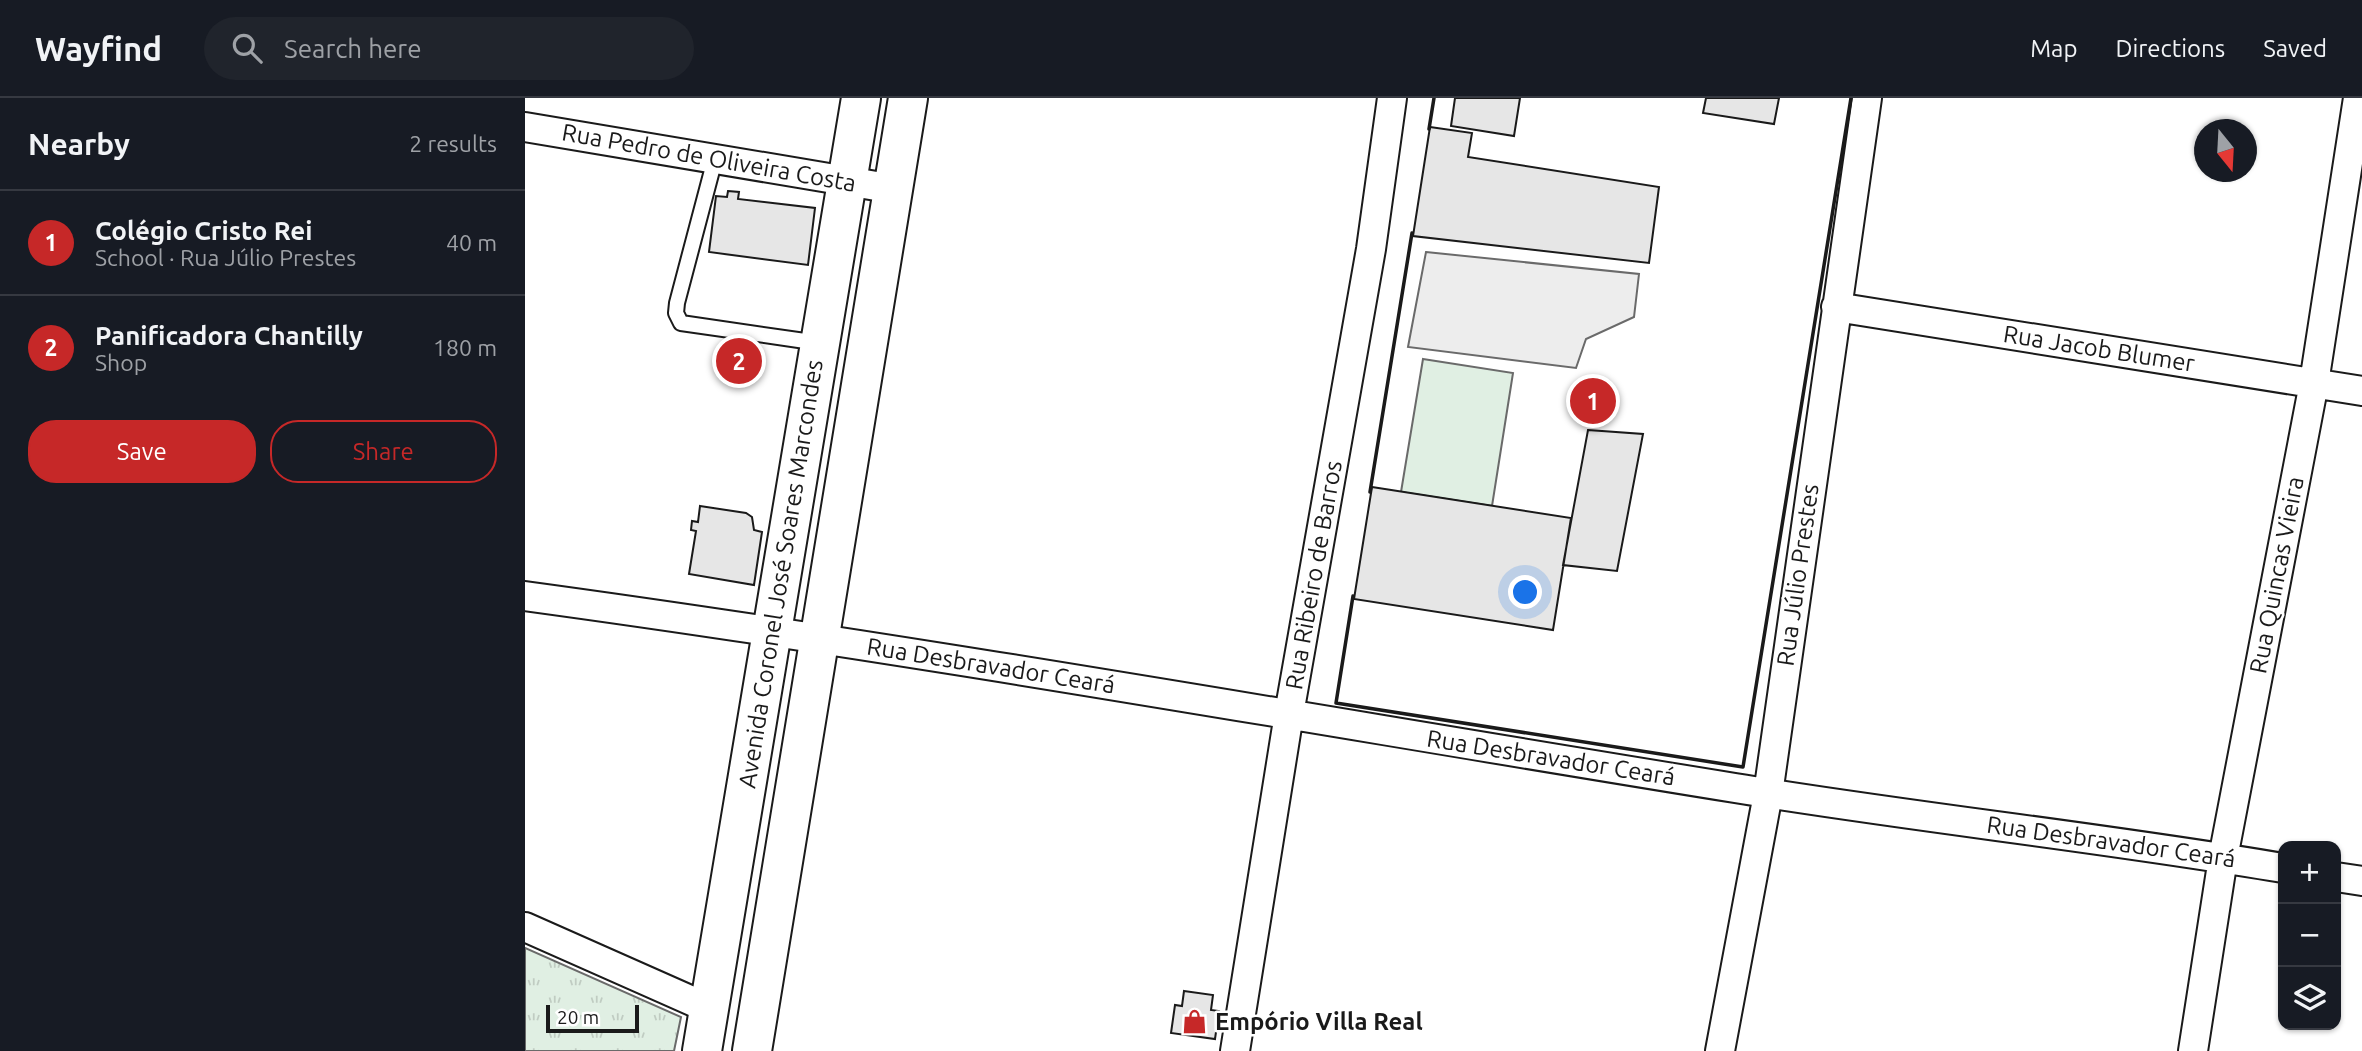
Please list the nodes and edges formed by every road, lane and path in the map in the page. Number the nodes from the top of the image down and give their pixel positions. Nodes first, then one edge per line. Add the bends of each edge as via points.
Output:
1 (860, 98) edge
2 (908, 98) edge
3 (1392, 98) edge
4 (1867, 98) edge
5 (2358, 98) edge
6 (525, 127) edge
7 (715, 159) junction
8 (848, 182) junction
9 (894, 189) junction
10 (1836, 307) junction
11 (820, 344) junction
12 (2314, 383) junction
13 (2362, 391) edge
14 (525, 596) edge
15 (772, 630) junction
16 (819, 639) junction
17 (1289, 714) junction
18 (1768, 794) junction
19 (2223, 858) junction
20 (2278, 867) edge
21 (2341, 878) edge
22 (2362, 881) edge
23 (525, 927) edge
24 (709, 1009) junction
25 (702, 1051) edge
26 (752, 1051) edge
27 (1235, 1051) edge
28 (1720, 1051) edge
29 (2193, 1051) edge

1 - 8 main road, Avenida Coronel José Soares Marcondes
2 - 9 main road, Avenida Coronel José Soares Marcondes
3 - 17 street, Rua Ribeiro de Barros via 1371,249
4 - 10 street, Rua Júlio Prestes
5 - 12 street, Rua Quincas Vieira
6 - 7 street, Rua Pedro de Oliveira Costa
7 - 8 street, Rua Pedro de Oliveira Costa
7 - 11 lane via 677,303 681,323
8 - 9 street, Rua Pedro de Oliveira Costa
8 - 11 main road, Avenida Coronel José Soares Marcondes
9 - 16 main road, Avenida Coronel José Soares Marcondes
10 - 12 street, Rua Jacob Blumer
10 - 18 street, Rua Júlio Prestes
11 - 15 main road, Avenida Coronel José Soares Marcondes
12 - 13 street, Rua Jacob Blumer
12 - 19 street, Rua Quincas Vieira
14 - 15 street, Rua Desbravador Ceará
15 - 16 street, Rua Desbravador Ceará
15 - 24 main road, Avenida Coronel José Soares Marcondes
16 - 17 street, Rua Desbravador Ceará
16 - 26 main road, Avenida Coronel José Soares Marcondes
17 - 18 street, Rua Desbravador Ceará
17 - 27 street, Rua Ribeiro de Barros
18 - 19 street, Rua Desbravador Ceará
18 - 28 street, Rua Júlio Prestes
19 - 20 street, Rua Desbravador Ceará
19 - 29 street, Rua Quincas Vieira
21 - 22 street
23 - 24 street
24 - 25 main road, Avenida Coronel José Soares Marcondes

